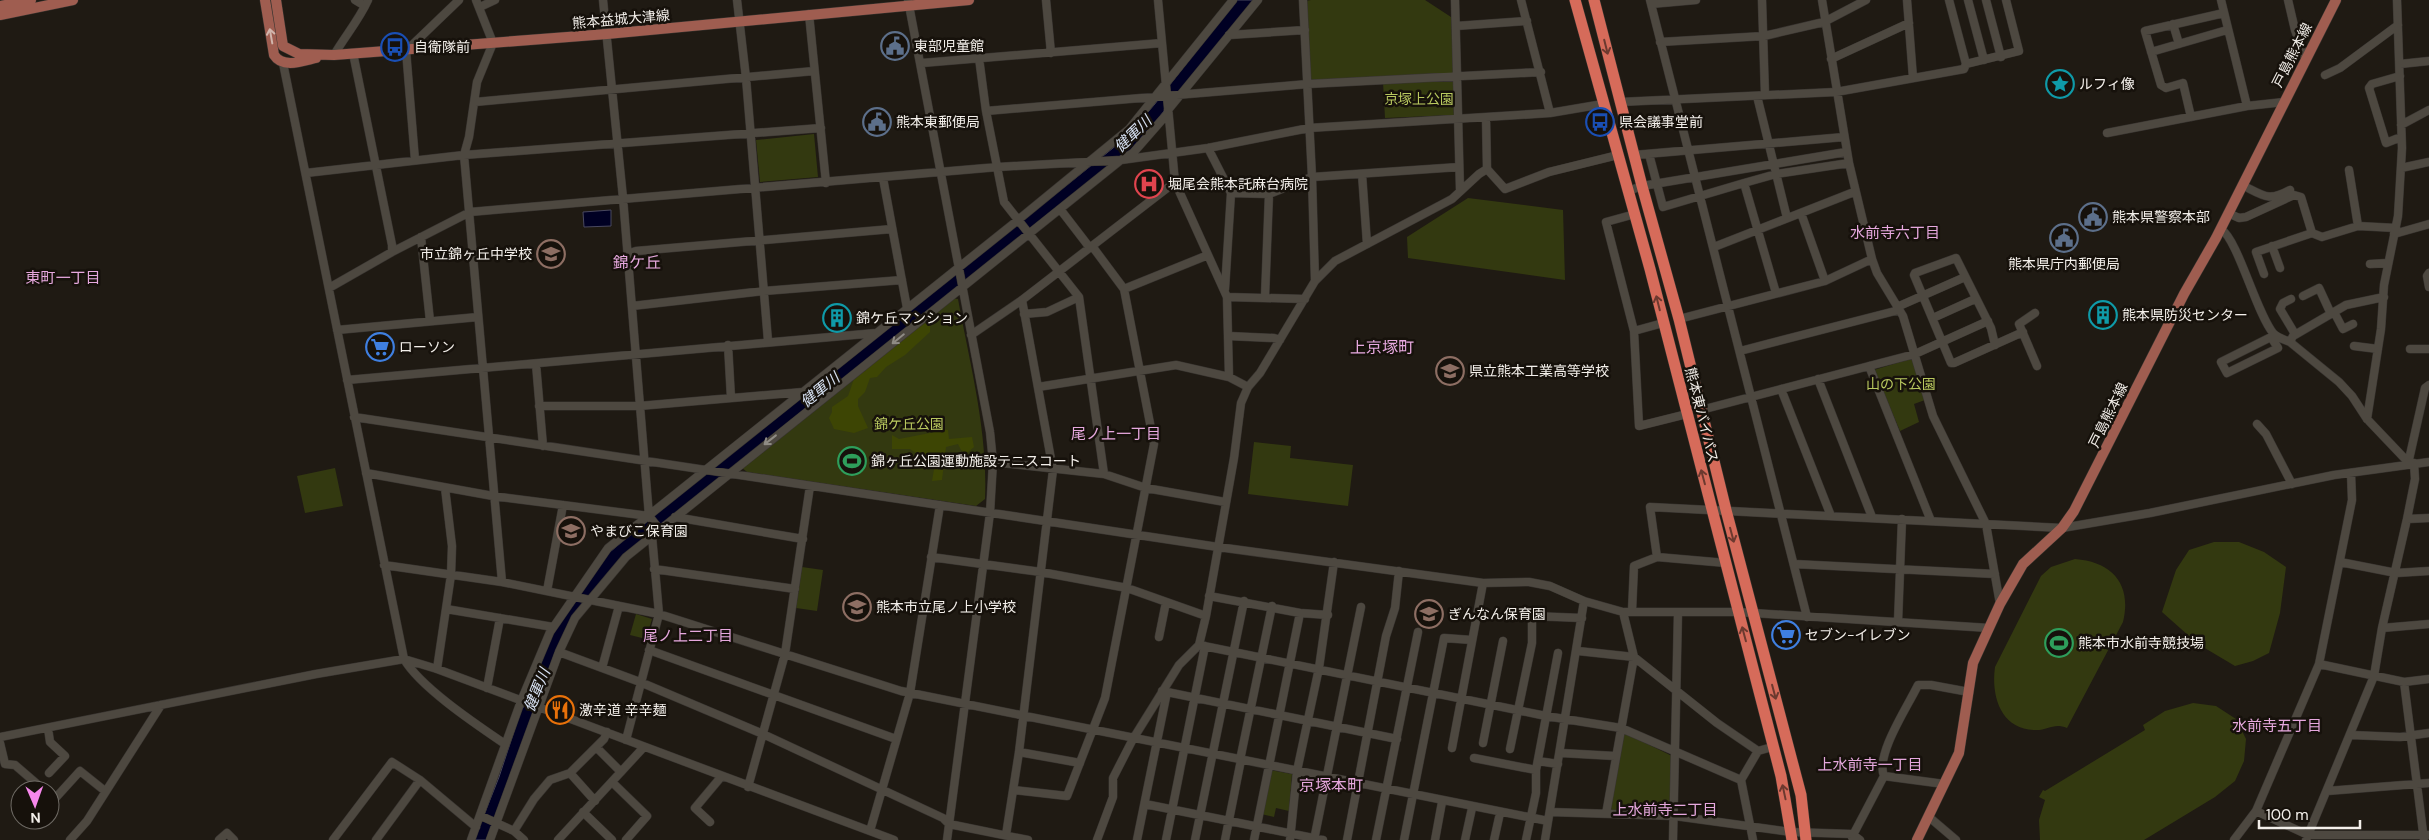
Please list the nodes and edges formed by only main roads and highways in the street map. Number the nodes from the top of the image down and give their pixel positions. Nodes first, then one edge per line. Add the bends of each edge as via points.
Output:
1 (31, 0) edge
2 (73, 0) edge
3 (265, 0) edge
4 (276, 0) edge
5 (969, 0) edge
6 (1575, 0) edge
7 (1594, 0) edge
8 (2336, 0) edge
9 (908, 2) edge
10 (0, 6) edge
11 (0, 15) edge
12 (283, 46) junction
13 (334, 55) junction
14 (283, 63) junction
15 (1792, 836) edge
16 (1806, 837) edge
17 (1917, 840) edge

1 - 10 main road
2 - 11 main road
14 -> 3 main road via 274,55
4 - 12 main road
5 - 9 main road, 熊本益城大津線
15 -> 6 highway, 熊本東バイパス via 1781,776 1726,563 1635,214
7 -> 16 highway, 熊本東バイパス via 1800,795
8 - 17 main road, 戸島熊本線 via 2074,511 2062,528 2023,564 2000,604 1973,663 1959,753
9 - 13 main road, 熊本益城大津線 via 606,34
12 - 13 main road, 熊本益城大津線 via 299,54
12 - 14 main road
13 - 14 main road, 熊本益城大津線

